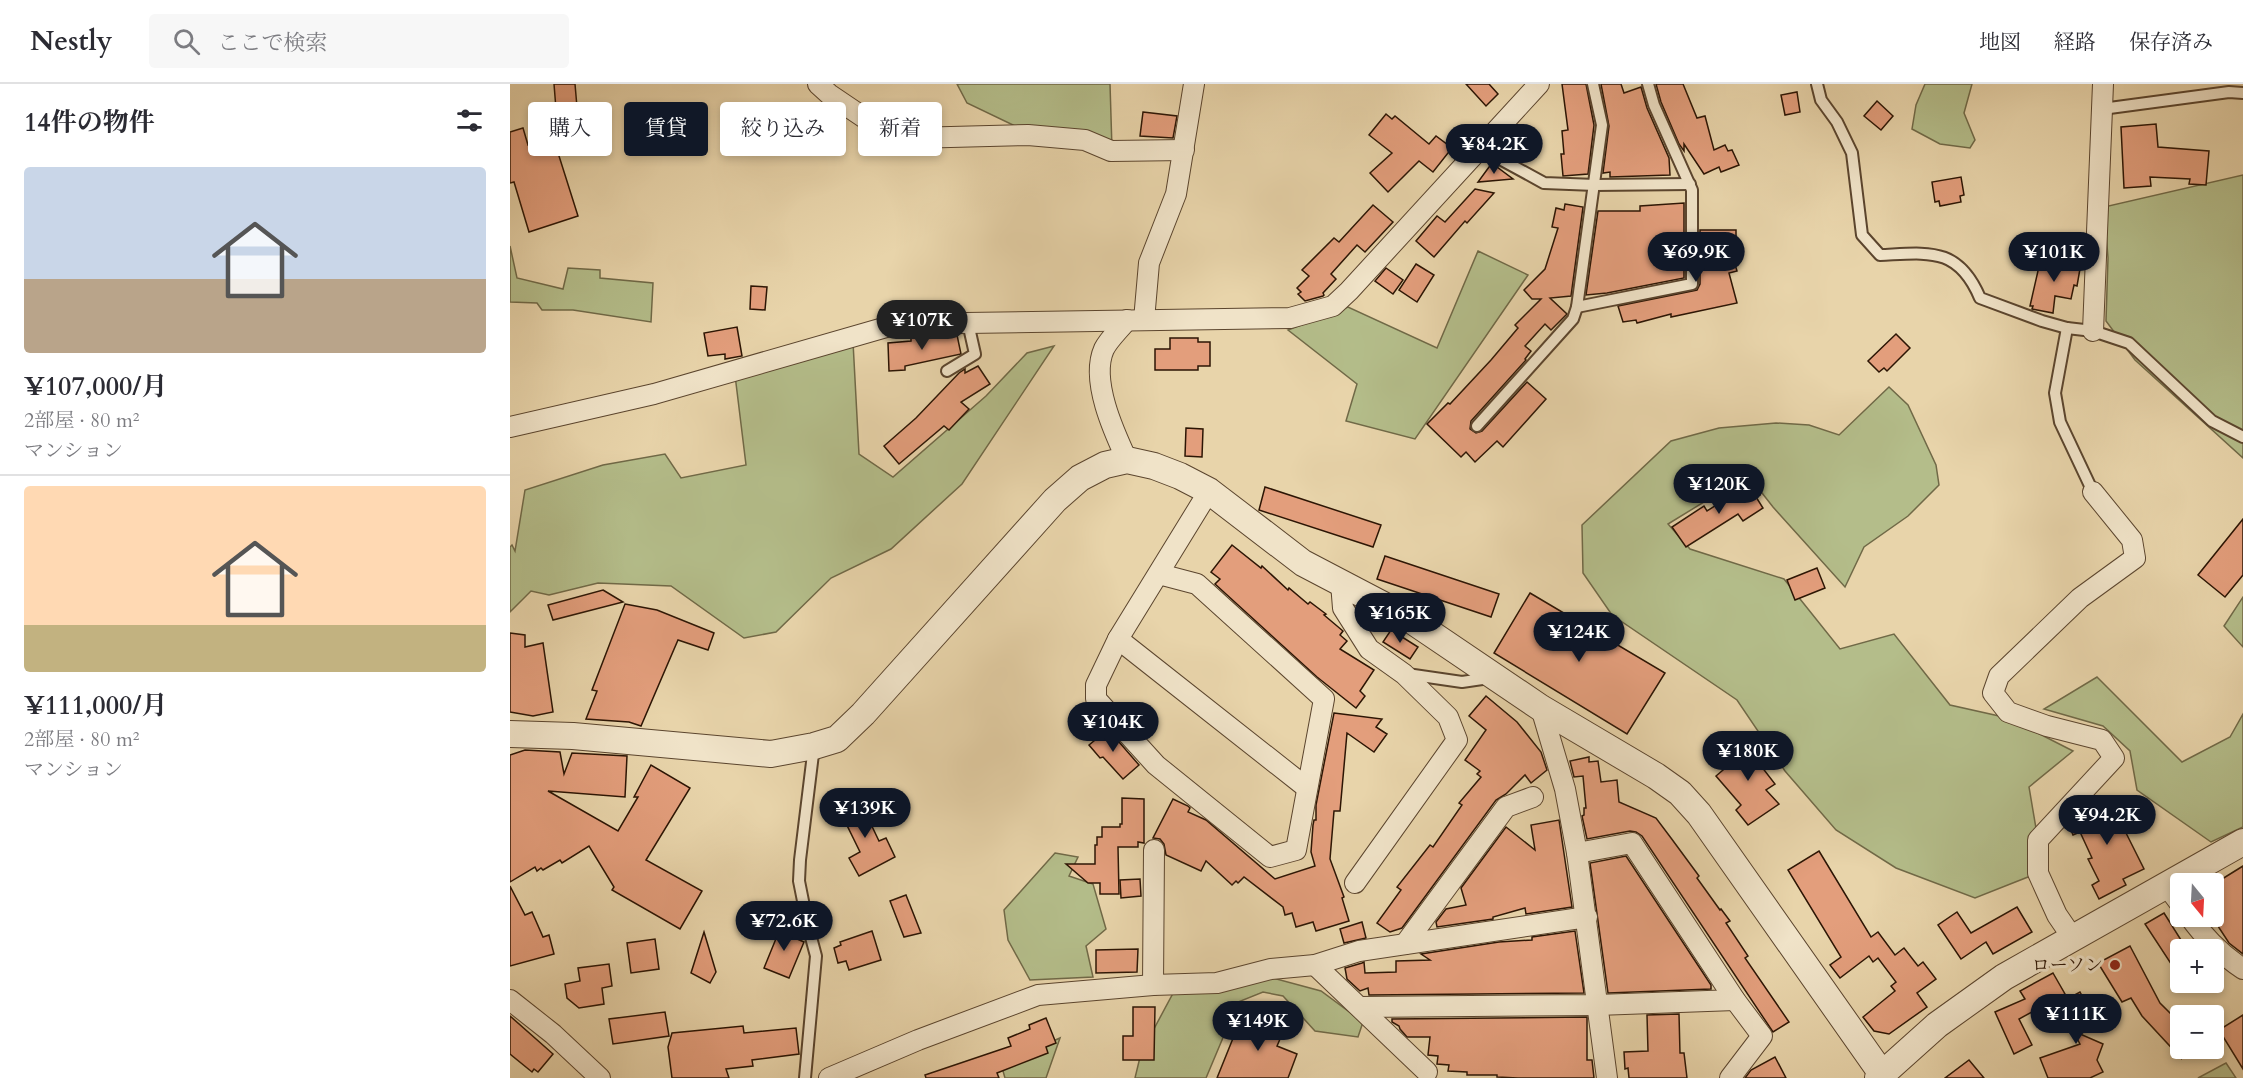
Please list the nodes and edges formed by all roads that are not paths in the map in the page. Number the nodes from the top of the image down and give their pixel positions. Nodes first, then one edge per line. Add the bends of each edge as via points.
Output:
1 (818, 84) edge
2 (1194, 84) edge
3 (1539, 84) edge
4 (1593, 84) edge
5 (1648, 84) edge
6 (1816, 84) edge
7 (2103, 84) edge
8 (2243, 93) edge
9 (2102, 110) junction
10 (1480, 148) junction
11 (1184, 150) junction
12 (1690, 184) junction
13 (1595, 185) junction
14 (1577, 307) junction
15 (1136, 320) junction
16 (968, 323) junction
17 (2067, 328) junction
18 (2093, 331) junction
19 (947, 371) dead end
20 (1477, 426) dead end
21 (510, 427) edge
22 (2243, 437) edge
23 (1127, 460) junction
24 (1209, 491) junction
25 (2093, 492) joint
26 (1158, 574) junction
27 (1341, 583) junction
28 (1118, 639) junction
29 (1404, 674) junction
30 (1496, 678) junction
31 (1541, 708) junction
32 (510, 734) edge
33 (814, 746) junction
34 (1307, 788) junction
35 (1533, 797) dead end
36 (2243, 842) edge
37 (1154, 850) dead end
38 (1577, 853) junction
39 (2203, 873) edge
40 (1355, 883) dead end
41 (2170, 897) edge
42 (1587, 917) junction
43 (2196, 927) edge
44 (2072, 937) junction
45 (1405, 944) junction
46 (1315, 965) junction
47 (2243, 969) edge
48 (1153, 985) junction
49 (510, 1000) edge
50 (1735, 1000) junction
51 (1597, 1005) junction
52 (1360, 1006) junction
53 (577, 1056) junction
54 (1424, 1076) edge
55 (1880, 1076) edge
56 (578, 1078) edge
57 (600, 1078) edge
58 (805, 1078) edge
59 (829, 1078) edge
60 (1607, 1078) edge
61 (1730, 1078) edge

1 - 11 street via 866,119 912,138 1028,135 1085,140 1111,151
2 - 11 street
3 - 10 street
4 - 13 lane via 1602,125
5 - 12 lane
6 - 17 lane via 1852,153 1862,235 1880,255 1931,253 1952,261 1971,277 1980,298
7 - 9 street
8 - 9 lane
9 - 18 street
10 - 13 lane via 1544,183
10 - 15 street via 1333,306 1290,318
11 - 15 street via 1176,194 1149,263
12 - 13 lane
12 - 14 lane via 1692,284
13 - 14 lane
14 - 20 lane via 1573,320
15 - 16 street
15 - 23 street via 1104,349 1100,369 1102,397
16 - 19 lane via 975,354
16 - 21 street via 897,324 654,394
17 - 18 lane
17 - 25 lane via 2055,393 2060,422
18 - 22 lane via 2129,343 2211,421
23 - 24 street via 1154,466
23 - 33 street via 1105,465 1080,478 1055,500 863,714 837,739
24 - 26 street
24 - 27 street via 1303,563
25 - 44 street via 2132,540 2135,558 2080,598 1999,676 1993,693 2008,712 2102,740 2114,758 2038,840 2038,873 2056,915
26 - 28 street
26 - 34 street via 1197,584 1324,699
27 - 29 street via 1343,608 1369,649
27 - 30 street via 1408,618
28 - 34 street
28 - 34 street via 1095,685 1096,699 1156,765 1270,856 1296,850
29 - 30 lane via 1462,682
29 - 40 street via 1448,717 1457,740
30 - 31 street
31 - 38 street via 1565,789
31 - 55 street via 1680,793 1699,814
32 - 33 street via 771,754
33 - 58 lane via 799,881 816,956
35 - 45 street via 1506,807
36 - 39 street
37 - 48 street
38 - 42 street
38 - 50 street via 1632,843
41 - 44 street
42 - 45 street
42 - 51 street
43 - 47 street via 2227,959
44 - 55 street via 1964,1004
45 - 46 street via 1359,951
46 - 48 street via 1271,969 1217,983
46 - 52 street
48 - 59 street via 1038,994
49 - 53 street
50 - 51 street
50 - 61 street via 1762,1036
51 - 52 street
51 - 60 street
52 - 54 street
53 - 56 street
53 - 57 street

